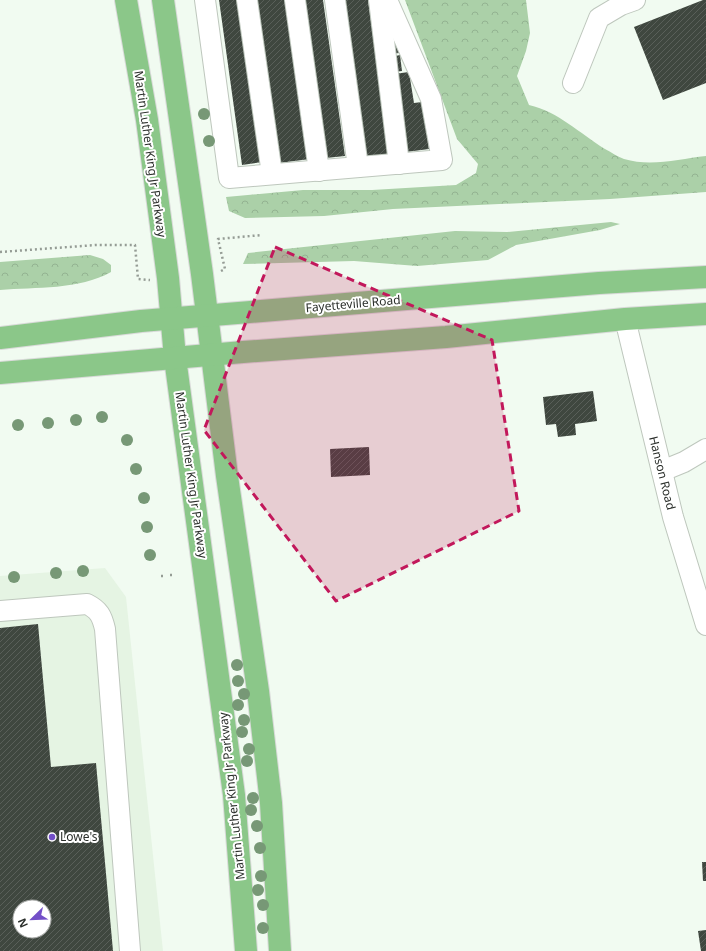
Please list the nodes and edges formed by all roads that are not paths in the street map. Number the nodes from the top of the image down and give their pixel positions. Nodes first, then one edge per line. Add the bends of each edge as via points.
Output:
1 (126, 0) edge
2 (163, 0) edge
3 (205, 0) edge
4 (247, 0) edge
5 (295, 0) edge
6 (335, 0) edge
7 (379, 0) edge
8 (387, 0) edge
9 (635, 0) edge
10 (573, 83) dead end
11 (399, 164) junction
12 (358, 168) junction
13 (319, 171) junction
14 (272, 174) junction
15 (706, 277) edge
16 (706, 314) edge
17 (207, 316) junction
18 (171, 318) junction
19 (625, 319) junction
20 (0, 338) edge
21 (211, 356) junction
22 (175, 358) junction
23 (0, 373) edge
24 (706, 449) edge
25 (662, 471) junction
26 (700, 586) edge
27 (0, 611) edge
28 (706, 625) edge
29 (130, 951) edge
30 (246, 951) edge
31 (280, 951) edge

1 - 18 main road, Martin Luther King Jr Parkway via 147,120
2 - 17 main road
3 - 14 street via 229,178
4 - 14 street
5 - 13 street
6 - 12 street
7 - 11 street
8 - 11 street via 431,99 442,160
9 - 10 street via 599,18
11 - 12 street
12 - 13 street
13 - 14 street
15 - 17 main road, Fayetteville Road
16 - 19 main road
17 - 18 main road, Fayetteville Road
17 - 21 main road
18 - 20 main road, Fayetteville Road
18 - 22 main road, Martin Luther King Jr Parkway
19 - 21 main road
19 - 25 street, Hanson Road
21 - 22 main road
21 - 31 main road via 258,691 271,803
22 - 23 main road
22 - 30 main road, Martin Luther King Jr Parkway via 234,795
24 - 25 street
25 - 26 street, Hanson Road
26 - 28 street, Hanson Road
27 - 29 street via 87,604 96,609 102,618 105,629

